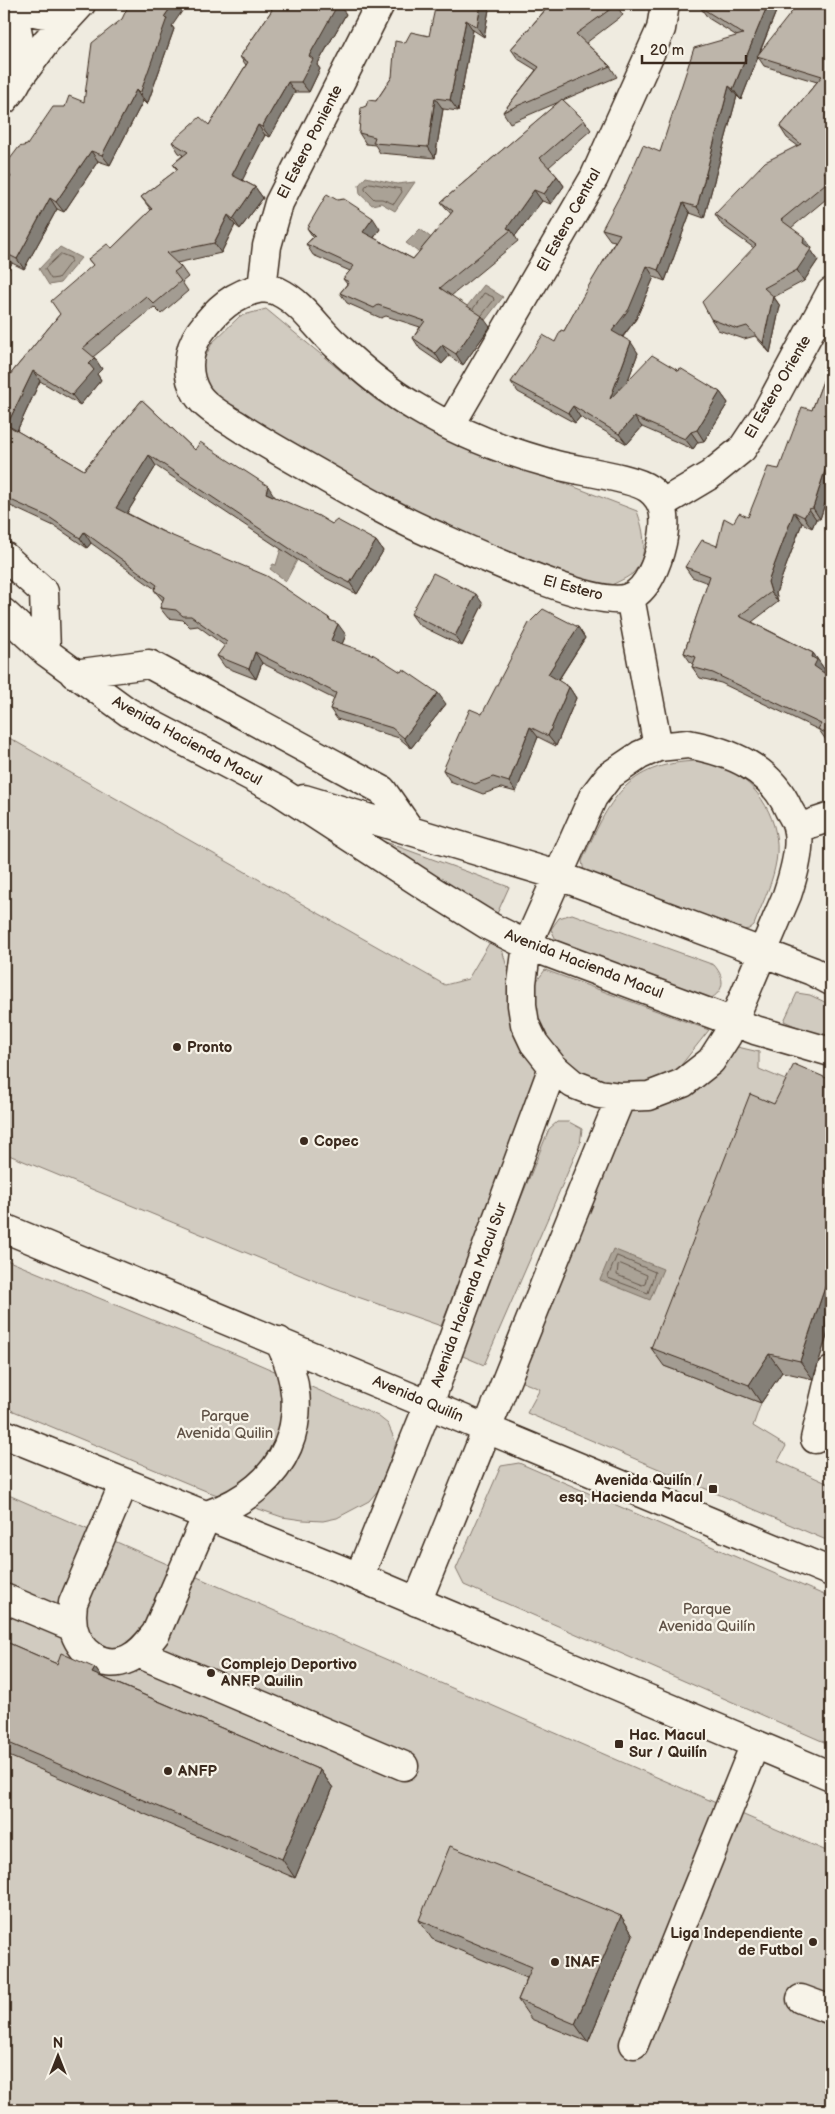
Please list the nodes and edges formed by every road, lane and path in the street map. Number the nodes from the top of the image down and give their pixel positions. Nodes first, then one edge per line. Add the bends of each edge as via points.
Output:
1 (11, 4) edge
2 (81, 4) edge
3 (380, 4) edge
4 (666, 4) edge
5 (11, 91) edge
6 (262, 288) junction
7 (831, 292) edge
8 (450, 426) junction
9 (663, 503) junction
10 (4, 556) edge
11 (630, 598) junction
12 (4, 613) edge
13 (46, 652) junction
14 (74, 674) junction
15 (658, 747) junction
16 (279, 791) junction
17 (831, 817) edge
18 (798, 828) junction
19 (410, 830) junction
20 (557, 875) junction
21 (527, 945) junction
22 (762, 952) junction
23 (831, 981) edge
24 (733, 1022) junction
25 (831, 1052) edge
26 (553, 1067) junction
27 (621, 1097) junction
28 (4, 1228) edge
29 (279, 1341) junction
30 (831, 1371) edge
31 (429, 1404) junction
32 (489, 1429) junction
33 (4, 1434) edge
34 (815, 1439) dead end
35 (124, 1483) junction
36 (207, 1515) junction
37 (831, 1572) edge
38 (359, 1577) junction
39 (4, 1598) edge
40 (417, 1602) junction
41 (73, 1627) junction
42 (138, 1653) junction
43 (754, 1744) junction
44 (404, 1766) dead end
45 (831, 1776) edge
46 (801, 1999) dead end
47 (831, 2010) edge
48 (634, 2044) dead end

1 - 2 street via 28,12 46,14 64,13
1 - 5 street via 18,31 20,59
2 - 5 street via 46,42
3 - 6 street, El Estero Poniente via 279,203
4 - 8 street, El Estero Central via 661,29 594,178
6 - 8 street via 278,290 293,301 384,387
6 - 11 street, El Estero via 247,290 221,306 198,335 189,355 190,378 198,397 259,440 431,533 562,587 614,599
7 - 9 street, El Estero Oriente via 766,413 742,449 710,475
8 - 9 street via 497,448 648,488
9 - 11 street via 665,523 655,568
10 - 13 street via 44,592
11 - 15 street
12 - 13 street, Avenida Hacienda Macul
13 - 14 street, Avenida Hacienda Macul
14 - 16 street, Avenida Hacienda Macul via 128,712
14 - 19 street via 149,664 382,790
15 - 18 street via 688,744 716,749 742,759 784,797
15 - 20 street via 609,776 593,797
16 - 19 street, Avenida Hacienda Macul
16 - 21 street, Avenida Hacienda Macul via 352,841
17 - 18 street
18 - 22 street via 795,872
19 - 20 street, Avenida Hacienda Macul
20 - 21 street
20 - 22 street, Avenida Hacienda Macul
21 - 24 street, Avenida Hacienda Macul
21 - 26 street via 522,984 525,1024 534,1043
22 - 23 street, Avenida Hacienda Macul
22 - 24 street
24 - 25 street, Avenida Hacienda Macul
24 - 27 street via 711,1061 683,1083 649,1096
26 - 27 street via 573,1084 599,1094
26 - 31 street, Avenida Hacienda Macul Sur
27 - 32 street via 566,1228
28 - 29 street, Avenida Quilín
29 - 31 street, Avenida Quilín
29 - 36 street via 293,1376 296,1395 296,1414 290,1439 282,1457 258,1488 225,1509
30 - 34 street
31 - 32 street, Avenida Quilín
31 - 38 street, Avenida Hacienda Macul Sur
32 - 37 street, Avenida Quilín
32 - 40 street
33 - 35 street
35 - 36 street
35 - 41 street via 74,1603
36 - 38 street
36 - 42 street via 156,1633
38 - 40 street
39 - 41 street
40 - 43 street
41 - 42 street via 76,1640 88,1654 100,1660 128,1660
42 - 44 street
43 - 45 street
43 - 48 street
46 - 47 street

